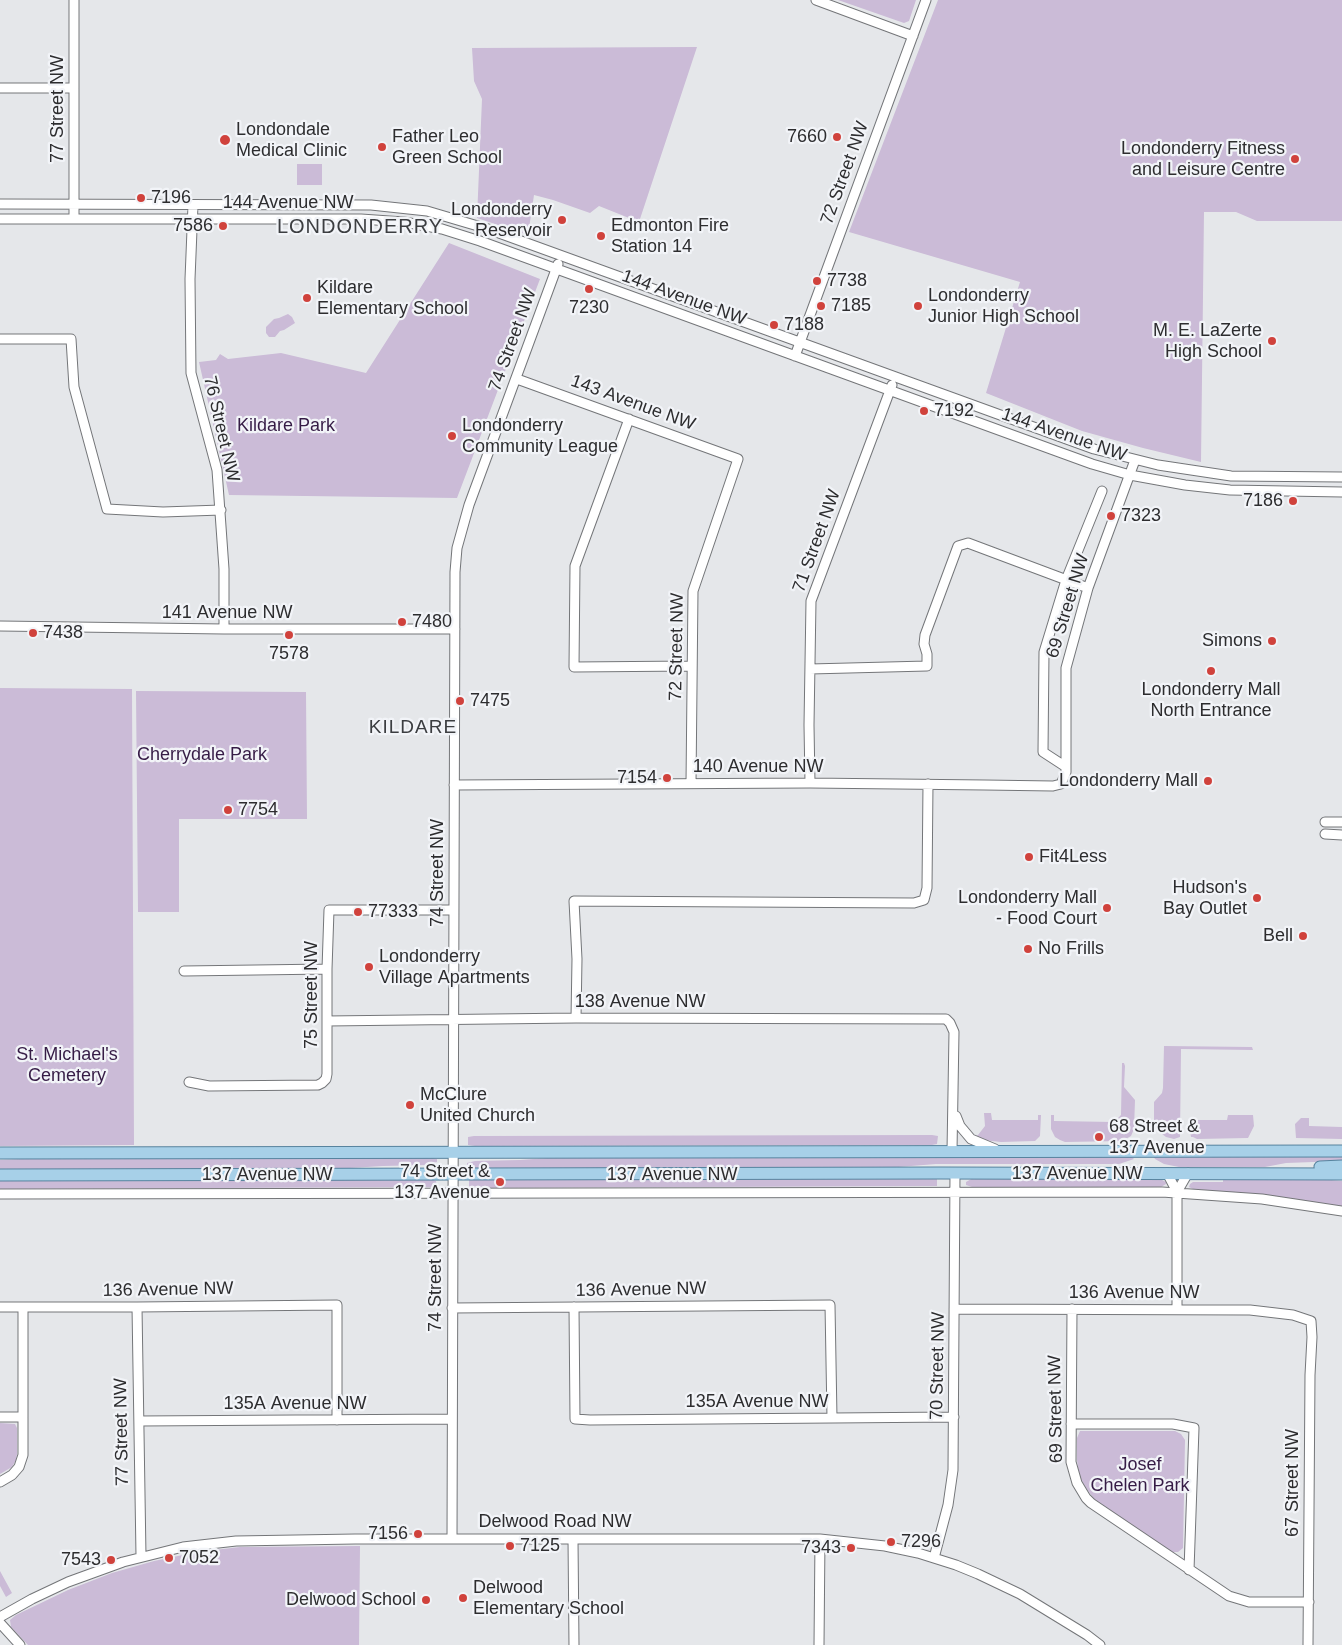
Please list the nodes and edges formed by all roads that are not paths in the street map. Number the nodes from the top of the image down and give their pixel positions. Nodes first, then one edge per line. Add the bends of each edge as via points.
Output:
1 (74, 0) edge
2 (816, 0) edge
3 (926, 0) edge
4 (912, 36) junction
5 (0, 88) edge
6 (74, 88) junction
7 (0, 204) edge
8 (74, 204) junction
9 (193, 205) junction
10 (74, 218) junction
11 (0, 219) edge
12 (192, 219) junction
13 (561, 256) junction
14 (556, 268) junction
15 (0, 339) edge
16 (800, 343) junction
17 (795, 356) junction
18 (894, 378) junction
19 (517, 379) junction
20 (890, 390) junction
21 (629, 419) junction
22 (738, 460) joint
23 (1135, 460) junction
24 (1130, 475) junction
25 (1342, 477) edge
26 (1102, 491) dead end
27 (1342, 492) edge
28 (221, 510) junction
29 (1066, 580) junction
30 (1088, 588) junction
31 (0, 626) edge
32 (224, 629) junction
33 (455, 629) junction
34 (692, 666) junction
35 (810, 669) junction
36 (1066, 767) junction
37 (692, 783) junction
38 (810, 783) junction
39 (928, 784) junction
40 (1061, 784) joint
41 (454, 785) junction
42 (1325, 822) dead end
43 (1342, 822) edge
44 (1325, 834) dead end
45 (1342, 835) edge
46 (454, 910) junction
47 (327, 969) junction
48 (184, 971) dead end
49 (576, 1018) junction
50 (454, 1019) junction
51 (328, 1021) junction
52 (189, 1082) dead end
53 (954, 1109) junction
54 (1342, 1150) edge
55 (952, 1151) junction
56 (1000, 1151) junction
57 (454, 1152) junction
58 (0, 1153) edge
59 (1342, 1166) edge
60 (954, 1173) junction
61 (1167, 1173) junction
62 (1188, 1173) junction
63 (454, 1174) junction
64 (1271, 1174) junction
65 (1342, 1174) edge
66 (0, 1175) edge
67 (453, 1192) junction
68 (954, 1192) junction
69 (1177, 1192) junction
70 (0, 1194) edge
71 (1342, 1211) edge
72 (0, 1307) edge
73 (23, 1307) junction
74 (574, 1307) junction
75 (137, 1308) junction
76 (452, 1308) junction
77 (1072, 1309) junction
78 (1177, 1309) junction
79 (954, 1310) junction
80 (1311, 1321) joint
81 (0, 1417) edge
82 (23, 1417) junction
83 (954, 1417) junction
84 (832, 1418) junction
85 (452, 1419) junction
86 (337, 1420) junction
87 (139, 1421) junction
88 (1071, 1424) junction
89 (0, 1482) edge
90 (452, 1538) junction
91 (820, 1538) junction
92 (573, 1539) junction
93 (141, 1556) junction
94 (934, 1558) junction
95 (1189, 1570) junction
96 (1309, 1602) junction
97 (0, 1617) edge
98 (0, 1623) edge
99 (20, 1645) edge
100 (574, 1645) edge
101 (819, 1645) edge
102 (1100, 1645) edge
103 (1308, 1645) edge

1 - 6 street, 77 Street NW
2 - 4 street
3 - 4 street, 72 Street NW
4 - 16 street, 72 Street NW
5 - 6 street
6 - 8 street, 77 Street NW
7 - 8 street, 144 Avenue NW
8 - 9 street, 144 Avenue NW
8 - 10 street, 77 Street NW
9 - 12 street, 76 Street NW
9 - 13 street, 144 Avenue NW via 402,207 459,220
10 - 11 street, 144 Avenue NW
10 - 12 street, 144 Avenue NW
12 - 14 street, 144 Avenue NW via 404,222 442,229
12 - 28 street, 76 Street NW via 191,373 217,470
13 - 14 street, 74 Street NW
13 - 16 street, 144 Avenue NW
14 - 17 street, 144 Avenue NW
14 - 19 street, 74 Street NW
15 - 28 street via 71,339 74,386 107,509 162,512
16 - 17 street, 72 Street NW
16 - 18 street, 144 Avenue NW
17 - 20 street, 144 Avenue NW
18 - 20 street, 71 Street NW
18 - 23 street, 144 Avenue NW via 1094,450
19 - 21 street, 143 Avenue NW
19 - 33 street, 74 Street NW via 462,527 455,572
20 - 24 street, 144 Avenue NW
20 - 35 street, 71 Street NW via 811,601
21 - 22 street, 143 Avenue NW
21 - 34 street via 575,566 574,667
22 - 34 street, 72 Street NW via 693,590
23 - 24 street, 69 Street NW
23 - 25 street, 144 Avenue NW via 1231,476
24 - 27 street, 144 Avenue NW via 1230,490
24 - 30 street, 69 Street NW
26 - 29 street, 69 Street NW
28 - 32 street, 76 Street NW
29 - 30 street
29 - 35 street via 968,543 958,546 925,634 926,666
29 - 36 street, 69 Street NW via 1044,652 1043,743 1043,752
30 - 36 street, 69 Street NW via 1066,668
31 - 32 street, 141 Avenue NW
32 - 33 street, 141 Avenue NW
33 - 41 street, 74 Street NW
34 - 37 street, 72 Street NW
35 - 38 street, 71 Street NW
36 - 40 street, 69 Street NW
37 - 38 street, 140 Avenue NW
37 - 41 street, 140 Avenue NW
38 - 39 street, 140 Avenue NW
39 - 40 street, 140 Avenue NW
39 - 49 street via 927,888 924,900 914,903 574,901
41 - 46 street, 74 Street NW
42 - 43 street
44 - 45 street
46 - 47 street, 75 Street NW via 329,910
46 - 50 street, 74 Street NW
47 - 48 street
47 - 51 street, 75 Street NW
49 - 50 street, 138 Avenue NW
49 - 53 street, 138 Avenue NW via 946,1019 954,1032
50 - 51 street, 138 Avenue NW
50 - 57 street, 74 Street NW
51 - 52 street, 75 Street NW via 327,1074 318,1085 209,1086
53 - 55 street
53 - 56 street, 137 Avenue NW via 960,1126 971,1139
54 - 56 main road, 137 Avenue NW
55 - 56 main road, 137 Avenue NW
55 - 57 main road, 137 Avenue NW
57 - 58 main road, 137 Avenue NW
57 - 63 street, 74 Street NW
59 - 64 main road
60 - 61 main road, 137 Avenue NW
60 - 63 main road, 137 Avenue NW
60 - 68 street, 70 Street NW
61 - 62 main road, 137 Avenue NW
61 - 69 street
62 - 64 main road, 137 Avenue NW
62 - 69 street
63 - 66 main road, 137 Avenue NW
63 - 67 street, 74 Street NW
64 - 65 main road, 137 Avenue NW
67 - 68 street, 137 Avenue NW
67 - 70 street, 137 Avenue NW
67 - 76 street, 74 Street NW
68 - 69 street, 137 Avenue NW
68 - 79 street, 70 Street NW
69 - 71 street, 137 Avenue NW via 1262,1199
69 - 78 street
72 - 73 street, 136 Avenue NW
73 - 75 street, 136 Avenue NW
73 - 82 street
74 - 76 street, 136 Avenue NW
74 - 84 street, 135A Avenue NW via 575,1419
74 - 84 street, 136 Avenue NW via 830,1305
75 - 86 street, 136 Avenue NW via 337,1305
75 - 87 street, 77 Street NW
76 - 85 street, 74 Street NW
77 - 78 street, 136 Avenue NW
77 - 79 street, 136 Avenue NW
77 - 88 street, 69 Street NW
78 - 80 street, 136 Avenue NW via 1250,1310 1293,1315
79 - 83 street, 70 Street NW
80 - 96 street, 67 Street NW
81 - 82 street
82 - 89 street via 23,1455 19,1467
83 - 84 street, 135A Avenue NW
83 - 94 street, 70 Street NW via 951,1488
85 - 86 street, 135A Avenue NW
85 - 90 street, 74 Street NW
86 - 87 street, 135A Avenue NW
87 - 93 street, 77 Street NW
88 - 95 street, 69 Street NW via 1073,1469 1081,1491 1091,1503
88 - 95 street via 1173,1424 1194,1428
90 - 92 street, Delwood Road NW
90 - 93 street, Delwood Road NW via 236,1541
91 - 92 street, Delwood Road NW
91 - 94 street, Delwood Road NW via 885,1546
91 - 101 street
92 - 100 street
93 - 97 street, Delwood Road NW via 68,1582
94 - 102 street, Delwood Road NW via 1020,1594
95 - 96 street via 1229,1596 1249,1602
96 - 103 street, 67 Street NW
98 - 99 street

